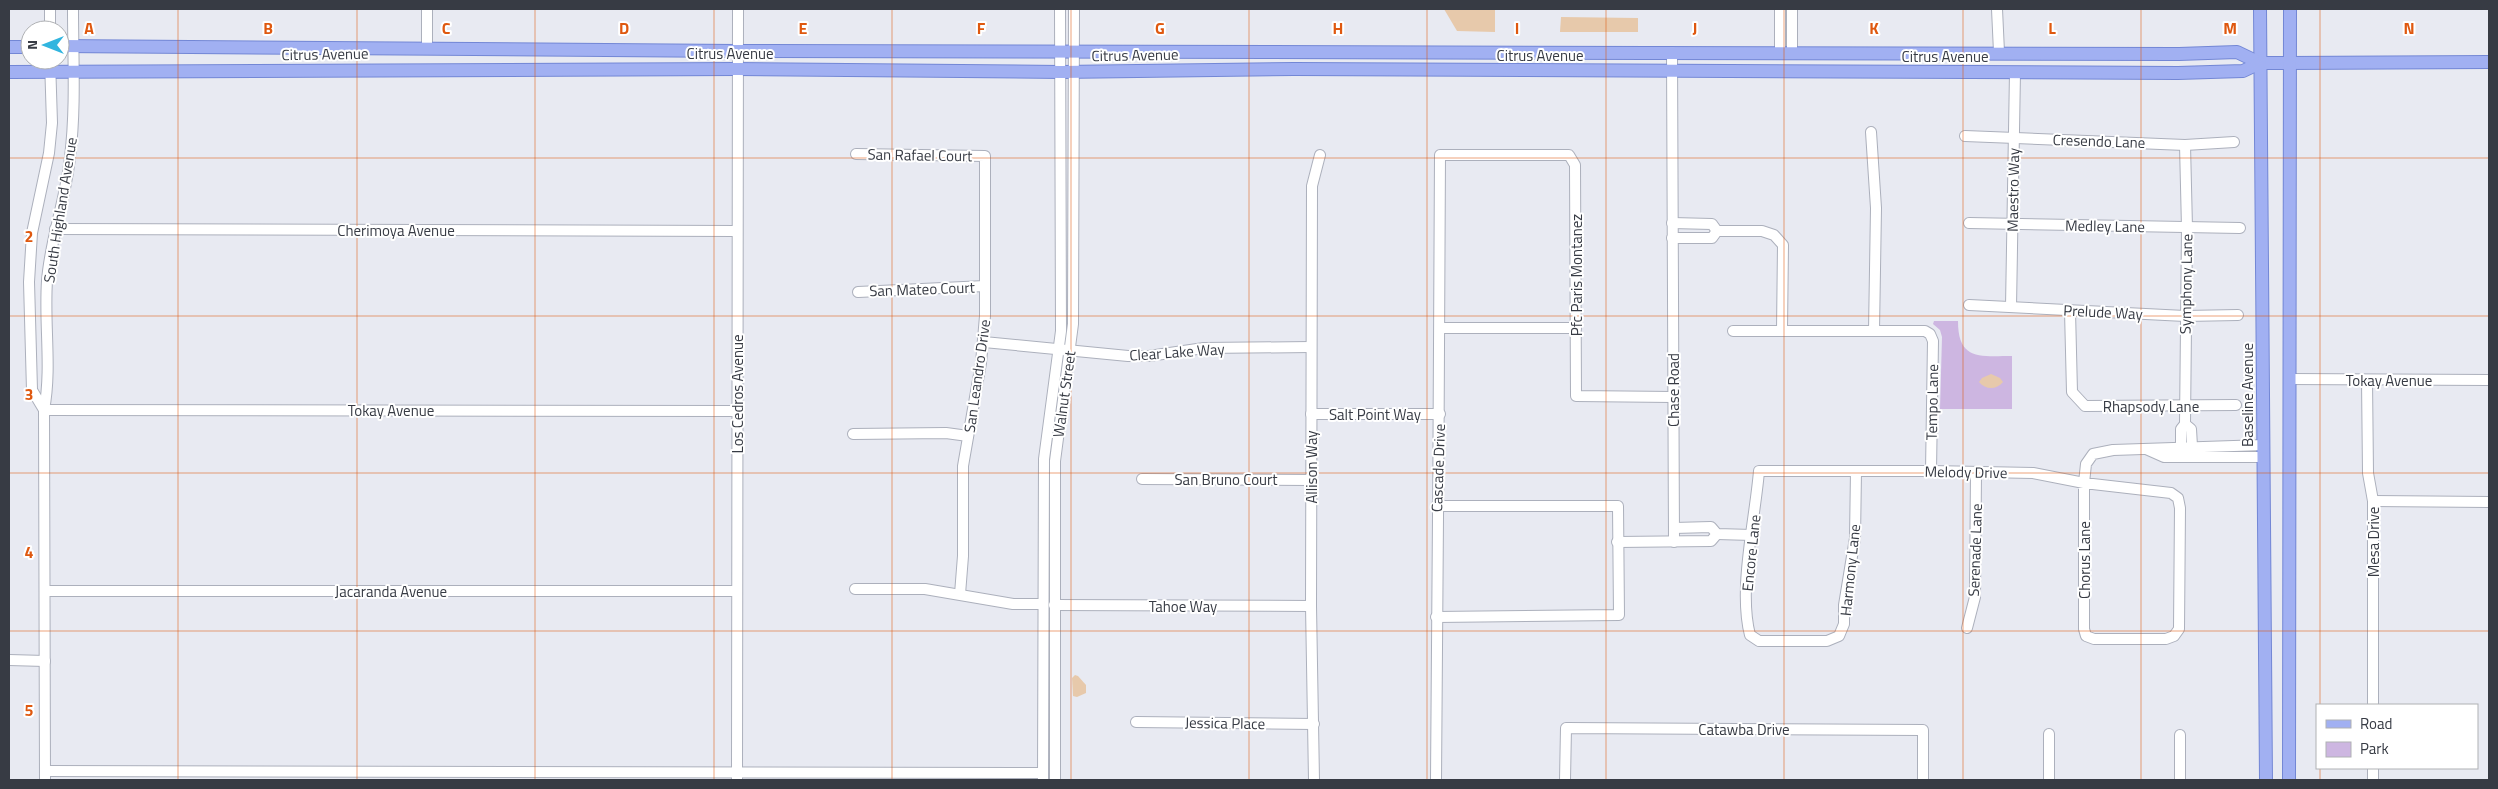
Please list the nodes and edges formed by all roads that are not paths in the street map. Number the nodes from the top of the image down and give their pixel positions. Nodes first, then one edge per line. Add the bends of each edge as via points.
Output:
1 (73, 9) edge
2 (427, 9) edge
3 (738, 9) edge
4 (1060, 9) edge
5 (1074, 9) edge
6 (1780, 9) edge
7 (1792, 9) edge
8 (1998, 9) edge
9 (2260, 9) edge
10 (2290, 9) edge
11 (70, 25) edge
12 (70, 46) edge
13 (427, 49) junction
14 (737, 51) junction
15 (1067, 51) junction
16 (1672, 52) junction
17 (1786, 52) junction
18 (1998, 52) junction
19 (70, 61) edge
20 (2489, 62) edge
21 (2260, 63) junction
22 (2291, 63) junction
23 (737, 69) junction
24 (23, 70) edge
25 (50, 70) edge
26 (65, 70) edge
27 (9, 72) edge
28 (73, 72) junction
29 (1068, 72) junction
30 (1672, 72) junction
31 (2015, 72) junction
32 (1871, 132) dead end
33 (1965, 136) dead end
34 (2014, 138) junction
35 (2234, 142) dead end
36 (2185, 145) junction
37 (856, 154) dead end
38 (1569, 155) joint
39 (985, 156) joint
40 (1320, 156) dead end
41 (1672, 223) junction
42 (1969, 223) dead end
43 (2012, 224) junction
44 (55, 228) junction
45 (2187, 228) junction
46 (2240, 228) dead end
47 (737, 231) junction
48 (1721, 231) junction
49 (1672, 238) junction
50 (985, 286) junction
51 (858, 292) dead end
52 (1969, 305) dead end
53 (2011, 307) junction
54 (2070, 310) junction
55 (2238, 315) dead end
56 (2185, 316) junction
57 (1440, 328) junction
58 (1576, 328) junction
59 (1782, 330) junction
60 (1733, 331) dead end
61 (1874, 331) junction
62 (984, 342) junction
63 (1312, 348) junction
64 (1059, 350) junction
65 (1071, 352) junction
66 (2289, 379) junction
67 (2367, 380) junction
68 (2489, 380) edge
69 (1673, 397) junction
70 (2236, 405) dead end
71 (2184, 406) junction
72 (44, 410) junction
73 (737, 411) junction
74 (1311, 414) junction
75 (1440, 414) junction
76 (2185, 424) junction
77 (853, 434) dead end
78 (968, 436) junction
79 (2180, 446) junction
80 (2192, 446) junction
81 (2146, 449) junction
82 (2264, 451) junction
83 (2186, 457) junction
84 (1759, 471) joint
85 (1856, 471) junction
86 (1931, 471) junction
87 (1976, 472) junction
88 (1142, 479) dead end
89 (1311, 480) junction
90 (2084, 483) junction
91 (2373, 501) junction
92 (2489, 502) edge
93 (1436, 506) junction
94 (1674, 528) junction
95 (1717, 534) junction
96 (1752, 534) junction
97 (1618, 542) junction
98 (1674, 542) junction
99 (855, 589) dead end
100 (45, 591) junction
101 (737, 591) junction
102 (960, 594) junction
103 (1043, 604) junction
104 (1054, 605) junction
105 (1311, 606) junction
106 (1436, 617) junction
107 (1967, 628) dead end
108 (1750, 635) joint
109 (2086, 636) joint
110 (9, 660) edge
111 (45, 660) junction
112 (2373, 704) edge
113 (1136, 722) dead end
114 (1314, 724) junction
115 (2049, 734) dead end
116 (2180, 735) dead end
117 (45, 776) edge
118 (737, 776) edge
119 (1043, 776) edge
120 (1055, 780) edge
121 (1314, 780) edge
122 (1436, 780) edge
123 (1566, 780) edge
124 (1923, 780) edge
125 (2049, 780) edge
126 (2180, 780) edge
127 (2266, 780) edge
128 (2289, 780) edge

1 - 11 street, South Highland Avenue
2 - 13 street
3 - 14 street, Los Cedros Avenue
4 - 15 street, Walnut Street
5 - 15 street, Walnut Street
6 - 17 street
7 - 17 street
8 - 18 street
9 - 21 main road, Baseline Avenue
10 - 22 main road
12 - 13 main road, Citrus Avenue
13 - 14 main road, Citrus Avenue
14 - 15 main road, Citrus Avenue
14 - 23 street, Los Cedros Avenue
15 - 16 main road, Citrus Avenue
15 - 29 street, Walnut Street
16 - 17 main road, Citrus Avenue
16 - 30 street, Chase Road
17 - 18 main road, Citrus Avenue
18 - 21 main road, Citrus Avenue via 2237,52
19 - 28 street, South Highland Avenue
20 - 22 main road, Citrus Avenue
21 - 22 main road, Citrus Avenue
21 - 31 main road, Citrus Avenue via 2240,71
21 - 82 main road, Baseline Avenue
22 - 66 main road
23 - 28 main road, Citrus Avenue
23 - 29 main road, Citrus Avenue
23 - 47 street, Los Cedros Avenue
24 - 27 main road, Citrus Avenue
25 - 72 street, South Highland Avenue via 50,153 32,233 29,282 32,390
26 - 28 main road, Citrus Avenue
28 - 44 street, South Highland Avenue via 70,157
29 - 30 main road, Citrus Avenue via 1294,69
29 - 64 street, Walnut Street
29 - 65 street, Walnut Street via 1074,275
30 - 31 main road, Citrus Avenue
30 - 41 street, Chase Road
31 - 34 street, Maestro Way
32 - 61 street via 1876,208
33 - 34 street, Cresendo Lane
34 - 36 street, Cresendo Lane
34 - 43 street, Maestro Way
35 - 36 street, Cresendo Lane
36 - 45 street, Symphony Lane
37 - 39 street, San Rafael Court
38 - 57 street, Cascade Drive via 1440,155
38 - 58 street, Pfc Paris Montanez via 1576,165
39 - 50 street, San Leandro Drive
40 - 63 street, Allison Way via 1312,186
41 - 48 street via 1712,224
41 - 49 street, Chase Road
42 - 43 street, Medley Lane
43 - 45 street, Medley Lane
43 - 53 street, Maestro Way
44 - 47 street, Cherimoya Avenue
44 - 72 street, South Highland Avenue via 47,282 48,390
45 - 46 street, Medley Lane
45 - 56 street, Symphony Lane
47 - 73 street, Los Cedros Avenue
48 - 49 street via 1712,238
48 - 59 street via 1762,232 1774,235 1784,245
49 - 69 street, Chase Road
50 - 51 street, San Mateo Court
50 - 62 street, San Leandro Drive
52 - 53 street, Prelude Way
53 - 54 street, Prelude Way
54 - 56 street, Prelude Way
54 - 71 street, Rhapsody Lane via 2072,392 2085,406
55 - 56 street, Prelude Way
56 - 71 street, Symphony Lane
57 - 58 street
57 - 75 street, Cascade Drive
58 - 69 street, Pfc Paris Montanez via 1576,396
59 - 60 street
59 - 61 street
61 - 86 street, Tempo Lane via 1925,331 1933,341
62 - 64 street, Clear Lake Way
62 - 78 street, San Leandro Drive
63 - 65 street, Clear Lake Way via 1204,348 1135,356
63 - 74 street, Allison Way
64 - 65 street, Clear Lake Way
64 - 103 street, Walnut Street via 1044,458
65 - 104 street, Walnut Street via 1055,461
66 - 67 street, Tokay Avenue
66 - 128 main road
67 - 68 street, Tokay Avenue
67 - 91 street, Mesa Drive via 2368,472
69 - 94 street, Chase Road
70 - 71 street, Rhapsody Lane
71 - 76 street, Symphony Lane
72 - 73 street, Tokay Avenue
72 - 100 street, South Highland Avenue
73 - 101 street, Los Cedros Avenue
74 - 75 street, Salt Point Way
74 - 89 street, Allison Way
75 - 93 street, Cascade Drive
76 - 79 street, Symphony Lane via 2181,429
76 - 80 street, Symphony Lane via 2191,429
77 - 78 street
78 - 102 street, San Leandro Drive
79 - 80 street
79 - 81 street
79 - 83 street
80 - 82 street
80 - 83 street
81 - 83 street via 2164,457
81 - 90 street, Chorus Lane via 2093,454 2086,464
82 - 83 street
82 - 127 main road, Baseline Avenue
84 - 85 street, Melody Drive
84 - 96 street, Encore Lane
85 - 86 street, Melody Drive
85 - 108 street, Harmony Lane via 1855,538 1844,624 1839,636 1827,641 1759,641
86 - 87 street, Melody Drive
87 - 90 street, Melody Drive via 2033,473
87 - 107 street, Serenade Lane via 1975,597
88 - 89 street, San Bruno Court
89 - 105 street, Allison Way
90 - 109 street, Chorus Lane
90 - 109 street, Melody Drive via 2171,493 2178,498 2180,508 2179,628 2174,636 2166,640 2094,639
91 - 92 street
91 - 112 street, Mesa Drive
93 - 97 street via 1618,506
93 - 106 street, Cascade Drive
94 - 95 street via 1711,527
94 - 98 street, Chase Road
95 - 96 street
95 - 98 street via 1711,541
96 - 108 street, Encore Lane via 1747,575
97 - 98 street
97 - 106 street via 1619,615
99 - 102 street via 925,589
100 - 101 street, Jacaranda Avenue
100 - 111 street, South Highland Avenue
101 - 118 street, Los Cedros Avenue
102 - 103 street via 1013,604
103 - 119 street, Walnut Street
104 - 105 street, Tahoe Way
104 - 120 street, Walnut Street
105 - 114 street, Allison Way
106 - 122 street, Cascade Drive
110 - 111 street
111 - 117 street, South Highland Avenue
113 - 114 street, Jessica Place
114 - 121 street, Allison Way
115 - 125 street
116 - 126 street
117 - 118 street
118 - 119 street
123 - 124 street, Catawba Drive via 1566,728 1923,730

